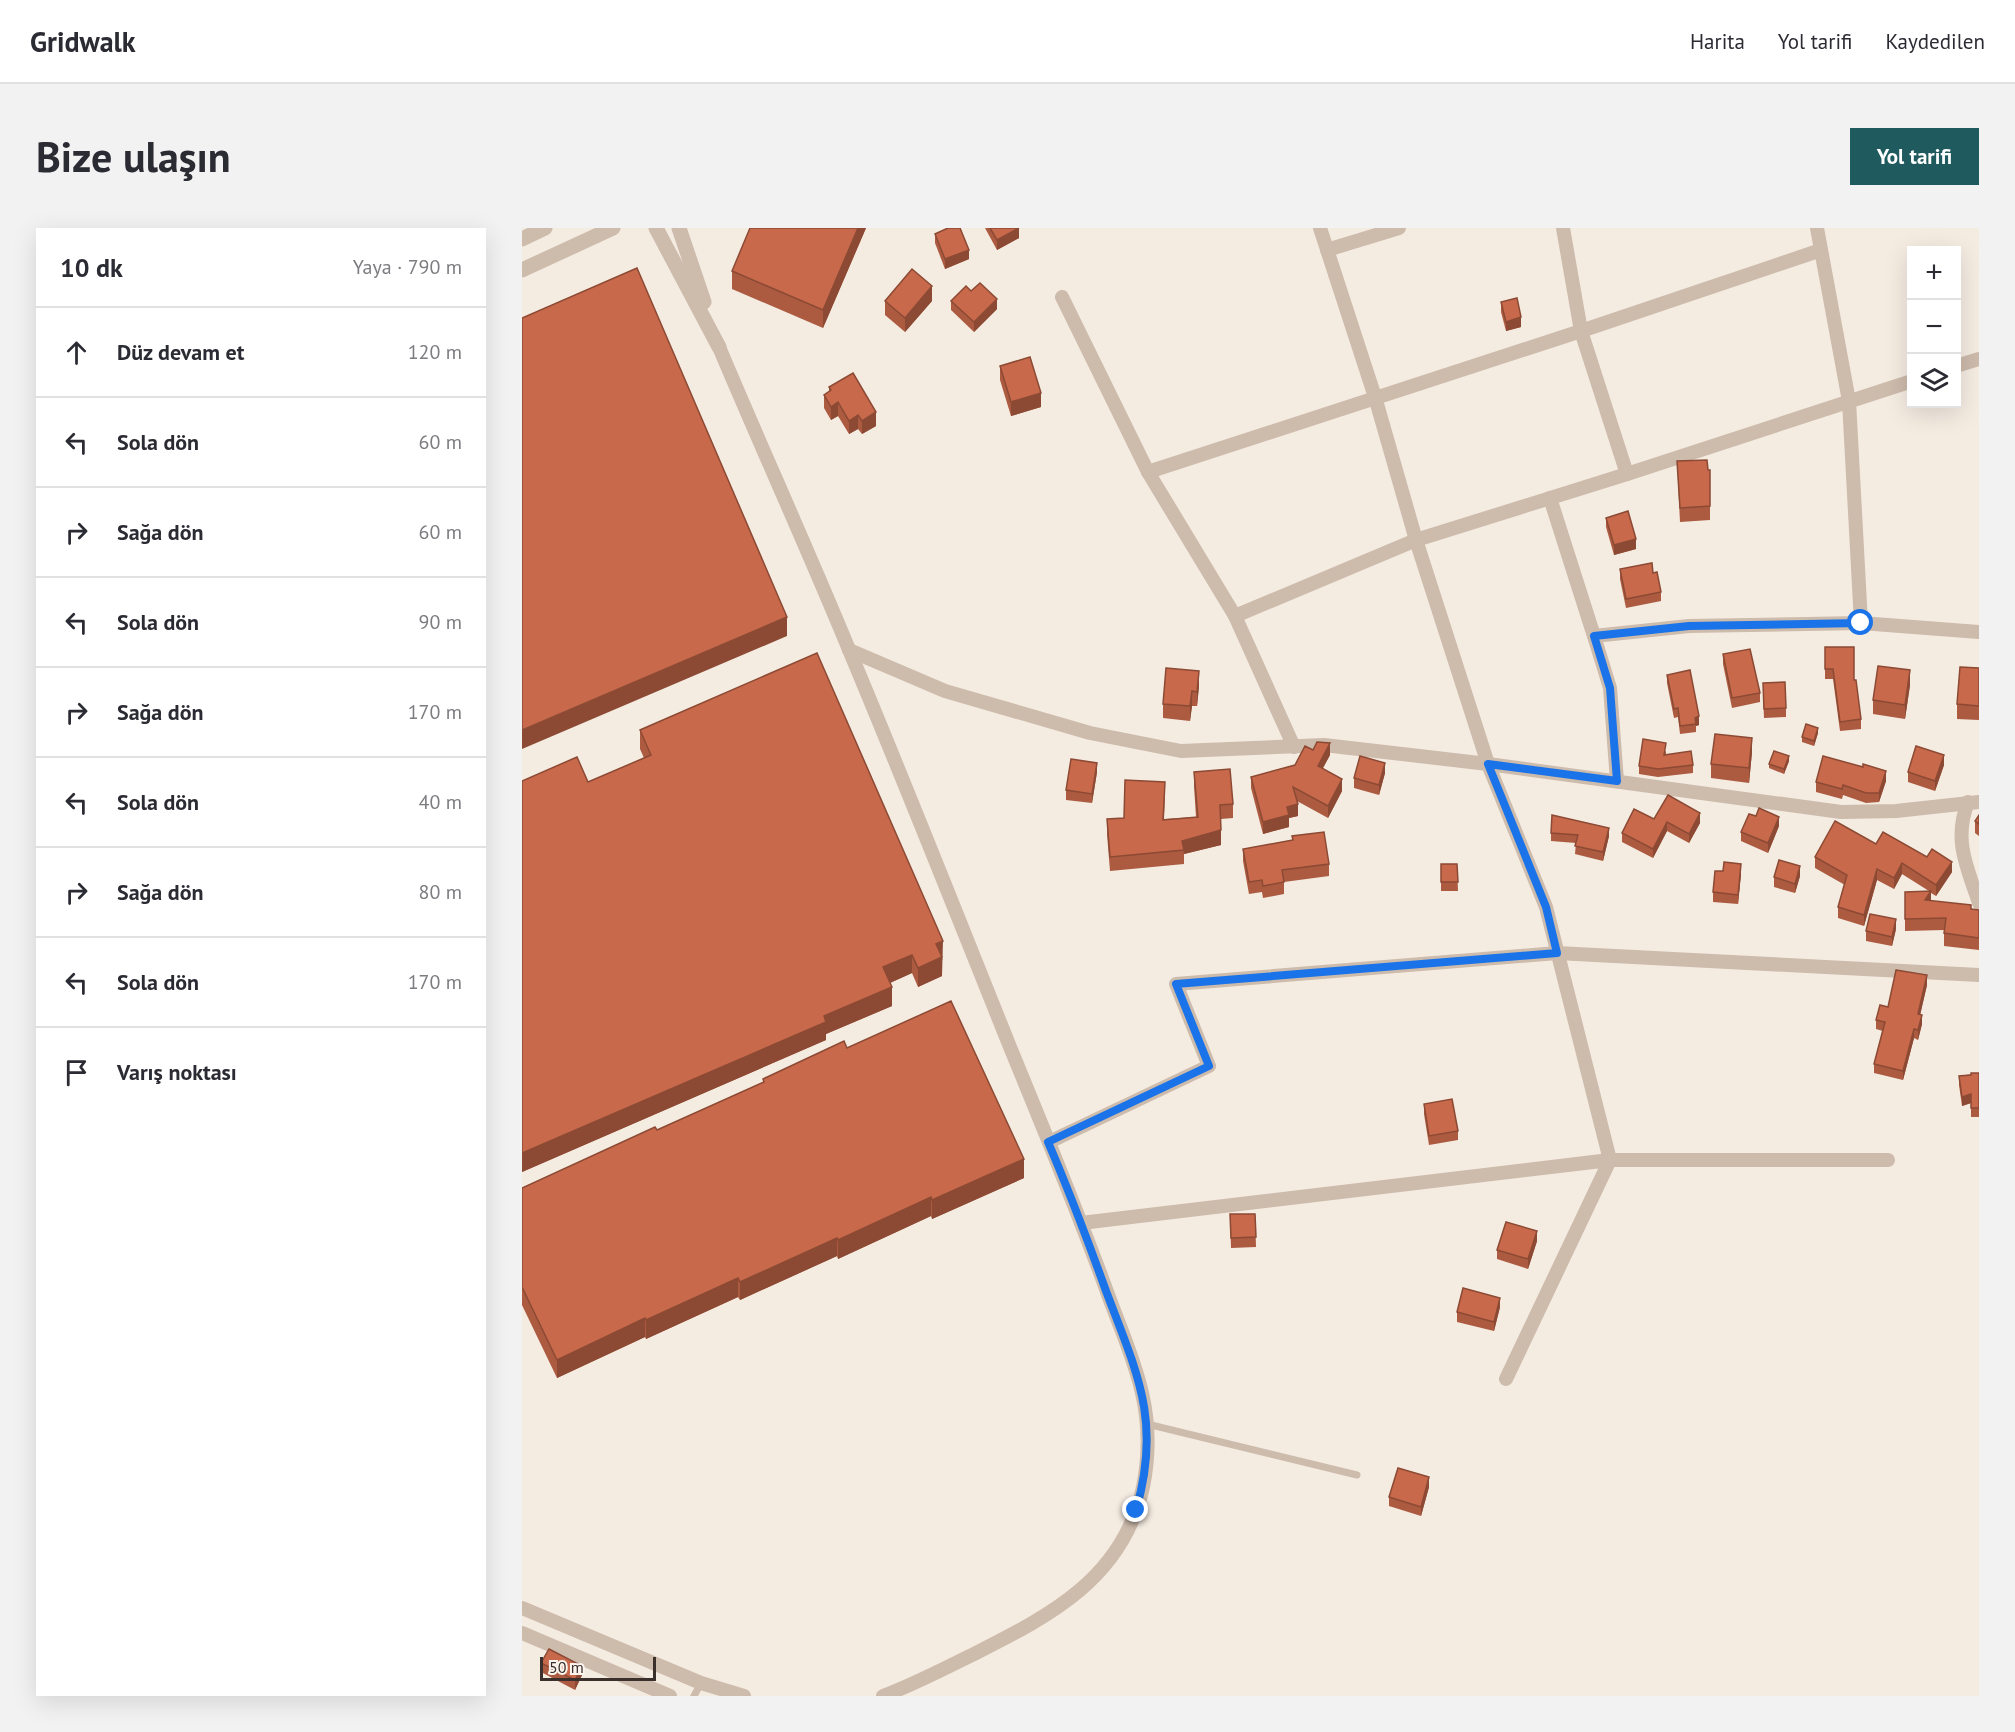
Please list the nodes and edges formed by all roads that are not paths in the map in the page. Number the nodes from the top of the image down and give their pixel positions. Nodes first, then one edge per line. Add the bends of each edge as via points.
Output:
1 (545, 228) edge
2 (613, 228) edge
3 (656, 228) edge
4 (679, 228) edge
5 (1320, 228) edge
6 (1399, 228) edge
7 (1563, 228) edge
8 (1817, 228) edge
9 (522, 239) edge
10 (1327, 250) junction
11 (1821, 250) junction
12 (522, 270) edge
13 (1062, 297) dead end
14 (1581, 331) junction
15 (719, 347) junction
16 (1979, 359) edge
17 (1961, 364) edge
18 (1907, 382) edge
19 (1375, 397) junction
20 (1849, 401) junction
21 (1148, 472) junction
22 (1627, 474) junction
23 (1550, 498) junction
24 (1416, 540) junction
25 (1235, 616) junction
26 (1861, 623) junction
27 (1979, 632) edge
28 (1594, 636) junction
29 (849, 650) junction
30 (1294, 747) junction
31 (1488, 764) junction
32 (1617, 781) junction
33 (1974, 802) edge
34 (1979, 903) edge
35 (1557, 953) junction
36 (1979, 975) edge
37 (1048, 1142) junction
38 (1610, 1160) junction
39 (1888, 1160) dead end
40 (1081, 1223) junction
41 (1506, 1379) dead end
42 (1147, 1424) junction
43 (1357, 1475) dead end
44 (522, 1608) edge
45 (522, 1633) edge
46 (701, 1683) junction
47 (670, 1696) edge
48 (694, 1696) edge
49 (744, 1696) edge
50 (883, 1696) edge

1 - 9 street
2 - 12 street
3 - 15 street
4 - 15 street
5 - 10 street
6 - 10 street
7 - 14 street
8 - 11 street
10 - 19 street
11 - 14 street
11 - 20 street
13 - 21 street
14 - 19 street
14 - 22 street
15 - 29 street
16 - 17 street
18 - 20 street
19 - 21 street
19 - 24 street
20 - 22 street
20 - 26 street
21 - 25 street
22 - 23 street
23 - 24 street
23 - 28 street
24 - 25 street
24 - 31 street
25 - 30 street
26 - 27 street
26 - 28 street via 1689,626
28 - 32 street via 1610,688
29 - 30 street via 945,691 1090,733 1181,751
29 - 37 street
30 - 31 street via 1324,745
31 - 32 street
31 - 35 street via 1546,907
32 - 33 street via 1841,812 1896,811
33 - 34 street via 1962,824 1961,846
35 - 36 street
35 - 37 street via 1176,984 1209,1066
35 - 38 street
37 - 40 street
38 - 39 street
38 - 40 street
38 - 41 street
40 - 42 street via 1137,1370
42 - 43 lane
42 - 50 street via 1147,1456 1136,1510 1106,1564 1083,1588 1034,1623
44 - 46 street
45 - 47 street
46 - 48 lane
46 - 49 street

